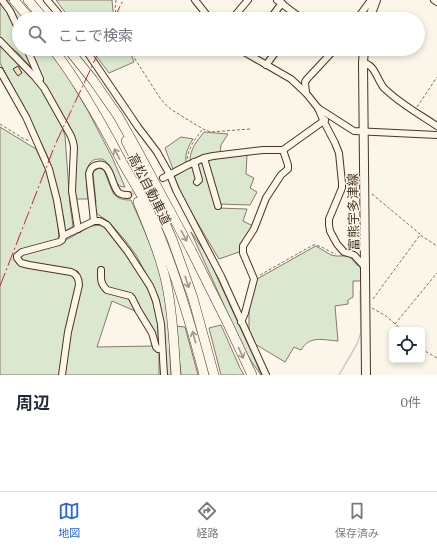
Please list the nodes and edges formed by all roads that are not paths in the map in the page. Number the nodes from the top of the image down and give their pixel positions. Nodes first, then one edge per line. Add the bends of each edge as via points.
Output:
1 (2, 0) edge
2 (14, 0) edge
3 (28, 0) edge
4 (47, 0) edge
5 (248, 0) edge
6 (371, 0) edge
7 (376, 0) edge
8 (434, 0) edge
9 (198, 1) edge
10 (279, 2) edge
11 (437, 2) edge
12 (24, 12) edge
13 (38, 12) edge
14 (57, 12) edge
15 (205, 12) edge
16 (238, 12) edge
17 (274, 12) edge
18 (292, 12) edge
19 (362, 12) edge
20 (372, 12) edge
21 (12, 15) edge
22 (0, 41) edge
23 (12, 53) edge
24 (15, 56) edge
25 (30, 56) edge
26 (59, 56) edge
27 (73, 56) edge
28 (74, 56) edge
29 (90, 56) edge
30 (254, 56) edge
31 (273, 56) edge
32 (328, 56) edge
33 (364, 56) edge
34 (363, 63) junction
35 (266, 65) junction
36 (0, 71) edge
37 (44, 88) junction
38 (306, 93) junction
39 (318, 108) junction
40 (329, 116) junction
41 (324, 122) junction
42 (437, 126) edge
43 (364, 132) junction
44 (437, 135) edge
45 (283, 150) junction
46 (204, 158) junction
47 (194, 162) junction
48 (127, 173) junction
49 (170, 175) junction
50 (163, 178) tunnel mouth
51 (197, 182) dead end
52 (128, 195) dead end
53 (218, 206) dead end
54 (94, 221) junction
55 (78, 229) junction
56 (63, 236) junction
57 (365, 267) junction
58 (101, 270) dead end
59 (242, 322) junction
60 (162, 349) junction
61 (62, 375) edge
62 (164, 375) edge
63 (176, 375) edge
64 (204, 375) edge
65 (214, 375) edge
66 (252, 375) edge
67 (266, 375) edge
68 (366, 375) edge

1 - 21 street
2 - 12 highway
3 - 13 highway
4 - 14 street
5 - 16 street
6 - 19 street
7 - 20 main road
8 - 11 street
9 - 15 street
10 - 17 street
10 - 18 street
22 - 23 street
24 - 37 street
25 - 37 street
48 -> 26 highway, 高松自動車道 via 91,106
27 -> 65 highway, 高松自動車道 via 128,145 172,239 199,318
28 -> 66 highway via 118,116 136,148 191,250
29 - 49 street via 157,152
30 - 35 street
31 - 35 street
32 - 38 street via 305,82
33 - 34 main road, 富熊宇多津線
34 - 42 street via 371,67 378,81 397,99
34 - 43 main road, 富熊宇多津線
35 - 38 street via 291,79
36 - 56 street via 26,117 48,169 57,200
37 - 55 street via 73,142 72,191
38 - 39 street
39 - 40 street
39 - 41 street
40 - 41 street
40 - 43 street via 354,131
41 - 45 street
41 - 57 street via 339,153 342,183 329,219 332,236 344,252 354,255
43 - 44 street
43 - 57 main road, 富熊宇多津線
45 - 46 street via 263,150
45 - 59 street via 288,169 266,198 254,229 243,246 243,253 254,278
46 - 47 street
46 - 53 street
47 - 49 street
47 - 51 street via 199,180
48 - 63 highway via 166,280
64 -> 48 highway, 高松自動車道 via 174,274 146,204
49 - 50 street
49 - 59 street
52 - 54 street via 119,194 105,165 92,167 89,174
54 - 55 street
54 - 60 street via 107,225 150,286 161,324
55 - 56 street
56 - 61 street via 59,242 26,250 17,256 18,261 24,264 71,272 78,278 79,285 68,332
57 - 68 main road, 富熊宇多津線
58 - 60 street via 104,287 132,298 152,333 156,347
59 - 67 street
60 - 62 street

